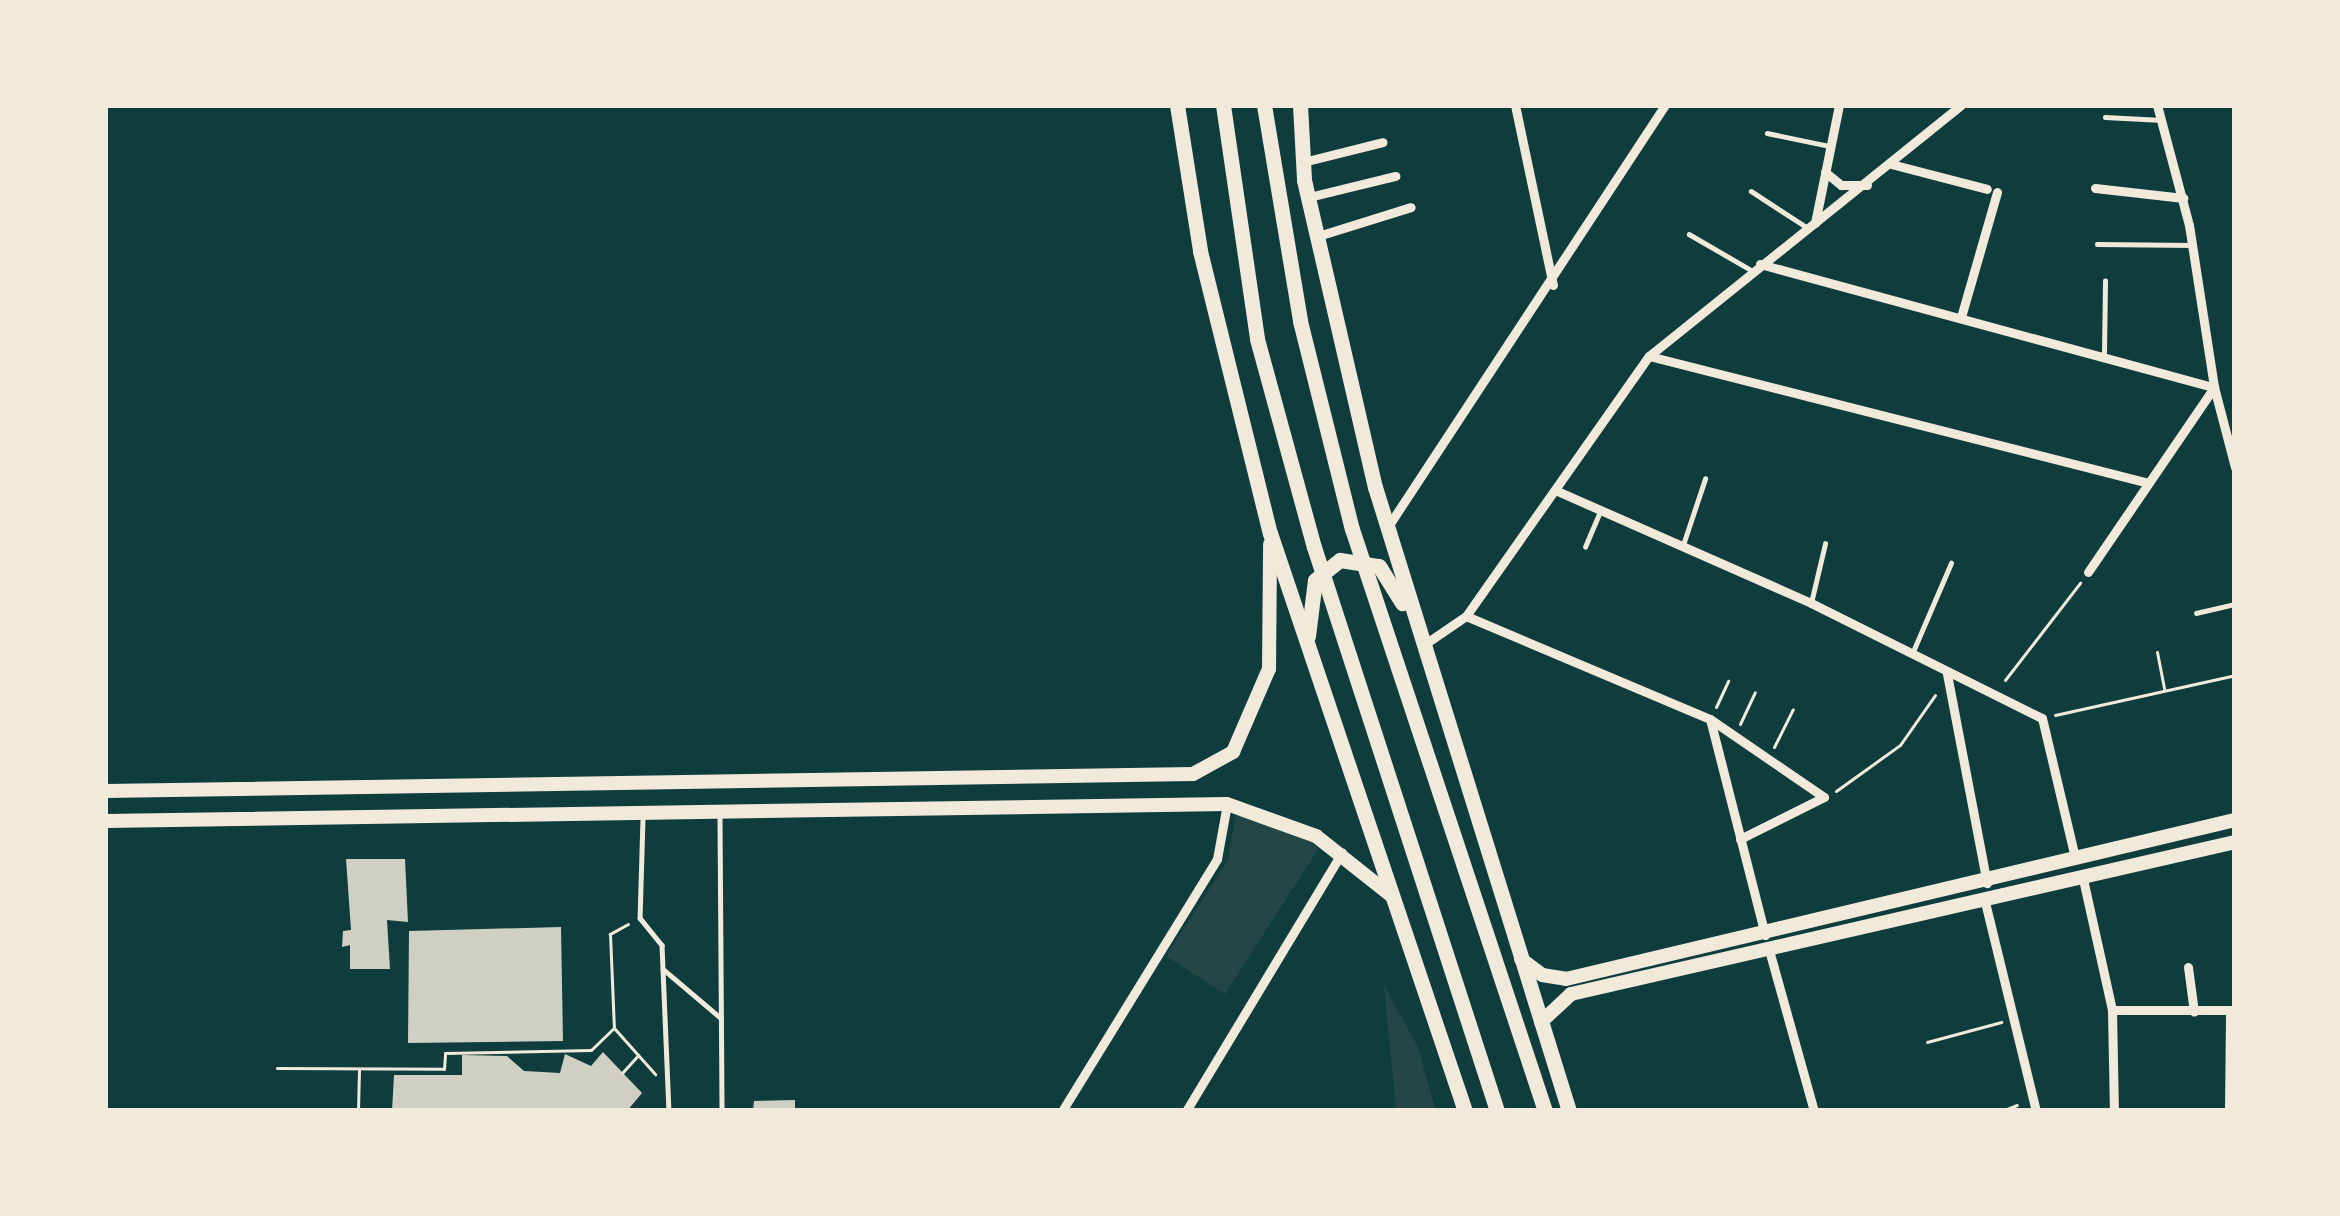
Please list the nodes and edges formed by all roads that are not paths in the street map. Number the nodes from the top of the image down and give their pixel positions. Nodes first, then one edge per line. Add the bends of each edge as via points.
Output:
1 (1177, 105) edge
2 (1223, 105) edge
3 (1264, 105) edge
4 (1300, 105) edge
5 (1515, 105) edge
6 (1665, 105) edge
7 (1839, 105) edge
8 (1961, 105) edge
9 (2157, 105) edge
10 (2105, 117) dead end
11 (2162, 120) junction
12 (1766, 133) dead end
13 (1383, 142) dead end
14 (1830, 146) junction
15 (1304, 162) junction
16 (1892, 164) junction
17 (1825, 172) junction
18 (1395, 176) dead end
19 (1868, 185) junction
20 (2095, 188) dead end
21 (1751, 191) dead end
22 (1309, 197) junction
23 (2183, 198) junction
24 (1411, 208) dead end
25 (1811, 226) junction
26 (1690, 234) dead end
27 (1318, 236) junction
28 (2097, 244) dead end
29 (2193, 245) junction
30 (1755, 267) junction
31 (2105, 280) dead end
32 (1553, 285) junction
33 (1961, 317) junction
34 (2104, 353) junction
35 (1649, 356) junction
36 (2214, 387) junction
37 (2235, 467) edge
38 (1705, 478) dead end
39 (2145, 482) junction
40 (1555, 490) junction
41 (1601, 511) junction
42 (1388, 528) junction
43 (1270, 533) junction
44 (1825, 544) dead end
45 (1585, 547) dead end
46 (1682, 548) junction
47 (1951, 563) dead end
48 (2088, 572) road end
49 (1811, 603) junction
50 (2235, 604) edge
51 (2196, 613) dead end
52 (1466, 616) junction
53 (1421, 646) junction
54 (1308, 650) junction
55 (1912, 654) junction
56 (1947, 674) junction
57 (1710, 719) junction
58 (915, 779) junction
59 (679, 783) junction
60 (105, 791) edge
61 (1227, 804) junction
62 (913, 808) junction
63 (720, 811) junction
64 (643, 812) junction
65 (678, 812) junction
66 (2235, 820) edge
67 (105, 821) edge
68 (1740, 839) junction
69 (2235, 842) edge
70 (1342, 852) junction
71 (2075, 858) junction
72 (2083, 880) junction
73 (1987, 883) junction
74 (1394, 898) junction
75 (1985, 902) junction
76 (1767, 942) junction
77 (1521, 959) junction
78 (2188, 967) dead end
79 (663, 969) junction
80 (2112, 1010) junction
81 (2232, 1010) edge
82 (2194, 1012) junction
83 (721, 1018) junction
84 (1541, 1022) junction
85 (669, 1111) edge
86 (722, 1111) edge
87 (1062, 1111) edge
88 (1186, 1111) edge
89 (1465, 1111) edge
90 (1497, 1111) edge
91 (1545, 1111) edge
92 (1570, 1111) edge
93 (1814, 1111) edge
94 (2036, 1111) edge
95 (2114, 1111) edge
96 (2229, 1111) edge

1 - 43 main road via 1200,251
2 - 90 main road via 1257,339 1314,547
3 - 91 main road via 1300,321 1352,529
4 - 15 main road
5 - 32 street
6 - 32 street
7 - 14 street
8 - 16 street
9 - 11 street
10 - 11 lane
11 - 23 street
12 - 14 lane
13 - 15 street
14 - 17 street
15 - 22 main road
16 - 19 street
16 - 33 street via 1992,190
17 - 19 street via 1841,185
17 - 25 street
18 - 22 street
19 - 25 street
20 - 23 street
21 - 25 lane
22 - 27 main road
23 - 29 street
24 - 27 street
25 - 30 street
26 - 30 lane
27 - 42 main road
28 - 29 lane
29 - 36 street
30 - 33 street
30 - 35 street
31 - 34 lane
32 - 42 street
33 - 34 street
34 - 36 street
35 - 39 street
35 - 40 street
36 - 37 street
36 - 39 street
38 - 46 lane
39 - 48 street
40 - 41 street
40 - 52 street
41 - 45 lane
41 - 46 street
42 - 53 main road
43 - 54 main road
43 - 58 main road via 1269,669 1233,752 1215,765 1192,774
44 - 49 lane
46 - 49 street
47 - 55 lane
49 - 55 street
50 - 51 lane
52 - 53 street
52 - 57 street
53 - 54 main road via 1379,566 1351,557 1315,580
53 - 77 main road
54 - 74 main road
55 - 56 street
56 - 71 street via 2042,718
56 - 73 street
57 - 68 street
57 - 68 street via 1824,797
58 - 59 main road
58 - 62 main road
59 - 60 main road
59 - 65 main road
61 - 62 main road
61 - 70 main road
61 - 87 street via 1217,859
62 - 63 main road
63 - 65 main road
63 - 83 lane
64 - 65 main road
64 - 67 main road
64 - 79 lane via 640,917 662,945
66 - 71 main road
68 - 76 street
69 - 72 main road
70 - 74 main road
70 - 88 street
71 - 73 main road
72 - 75 main road
72 - 80 street
73 - 76 main road
74 - 89 main road
75 - 76 main road
75 - 94 street
76 - 77 main road via 1566,979 1542,976
76 - 84 main road via 1571,994
76 - 93 street
77 - 84 main road
78 - 82 street
79 - 83 lane
79 - 85 lane
80 - 82 street
80 - 95 street
81 - 82 street
81 - 96 street
83 - 86 lane
84 - 92 main road

